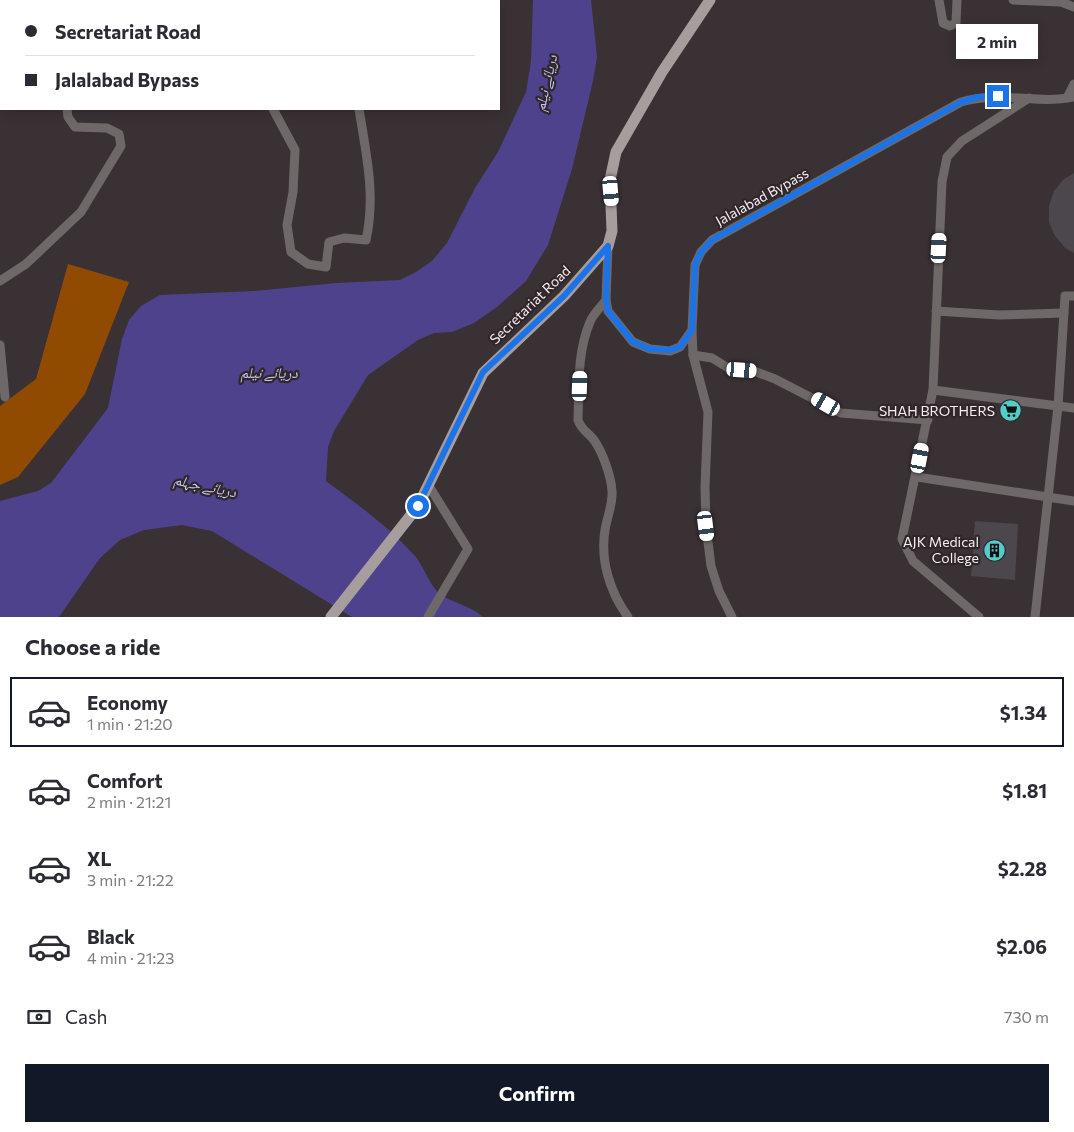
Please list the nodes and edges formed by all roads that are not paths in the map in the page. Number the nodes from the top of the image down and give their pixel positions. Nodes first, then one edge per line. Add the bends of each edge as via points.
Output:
1 (710, 0) edge
2 (939, 0) edge
3 (957, 0) edge
4 (1013, 0) edge
5 (1023, 0) edge
6 (1074, 7) edge
7 (1074, 84) edge
8 (1071, 97) edge
9 (1029, 98) junction
10 (67, 110) edge
11 (274, 110) edge
12 (359, 110) edge
13 (608, 246) junction
14 (0, 281) edge
15 (1074, 296) edge
16 (606, 300) junction
17 (936, 311) junction
18 (1064, 313) junction
19 (692, 330) junction
20 (0, 345) edge
21 (693, 355) junction
22 (933, 390) junction
23 (5, 396) dead end
24 (1058, 406) junction
25 (1074, 408) edge
26 (928, 420) junction
27 (916, 477) junction
28 (429, 486) junction
29 (1049, 498) junction
30 (1074, 501) edge
31 (331, 617) edge
32 (428, 617) edge
33 (628, 617) edge
34 (732, 617) edge
35 (980, 617) edge
36 (1035, 617) edge

1 - 13 main road via 662,72 616,152 610,180 612,231
2 - 3 street via 943,23 950,26 958,18
4 - 5 street
5 - 6 street via 1061,2
7 - 8 street
8 - 9 street, Jalalabad Bypass
9 - 17 street via 962,141 948,157 942,182
9 - 19 street, Jalalabad Bypass via 978,97 961,102 712,240 695,265
10 - 14 street via 75,127 107,128 119,134 121,146 81,212 26,264
11 - 12 street via 295,150 287,225 290,252 308,264 326,267 329,242 344,238 366,240 372,186
13 - 16 street
13 - 28 main road, Secretariat Road via 564,296 483,372
15 - 18 street via 1065,296
16 - 19 street via 608,311 633,342 650,349 680,347
16 - 33 street via 590,321 585,340 578,420 601,454 612,491 605,531 605,558 609,586
17 - 18 street via 999,315
17 - 22 street
18 - 24 street
19 - 21 street, Jalalabad Bypass
20 - 23 street
21 - 26 street via 712,358 730,369 754,371 775,379 841,412
21 - 34 street, Jalalabad Bypass via 708,412 705,487 711,566
22 - 24 street
22 - 26 street
24 - 25 street
24 - 29 street
26 - 27 street
27 - 29 street
27 - 35 street via 902,539 913,561
28 - 31 main road, Secretariat Road via 418,506
28 - 32 street via 468,549
29 - 30 street
29 - 36 street

